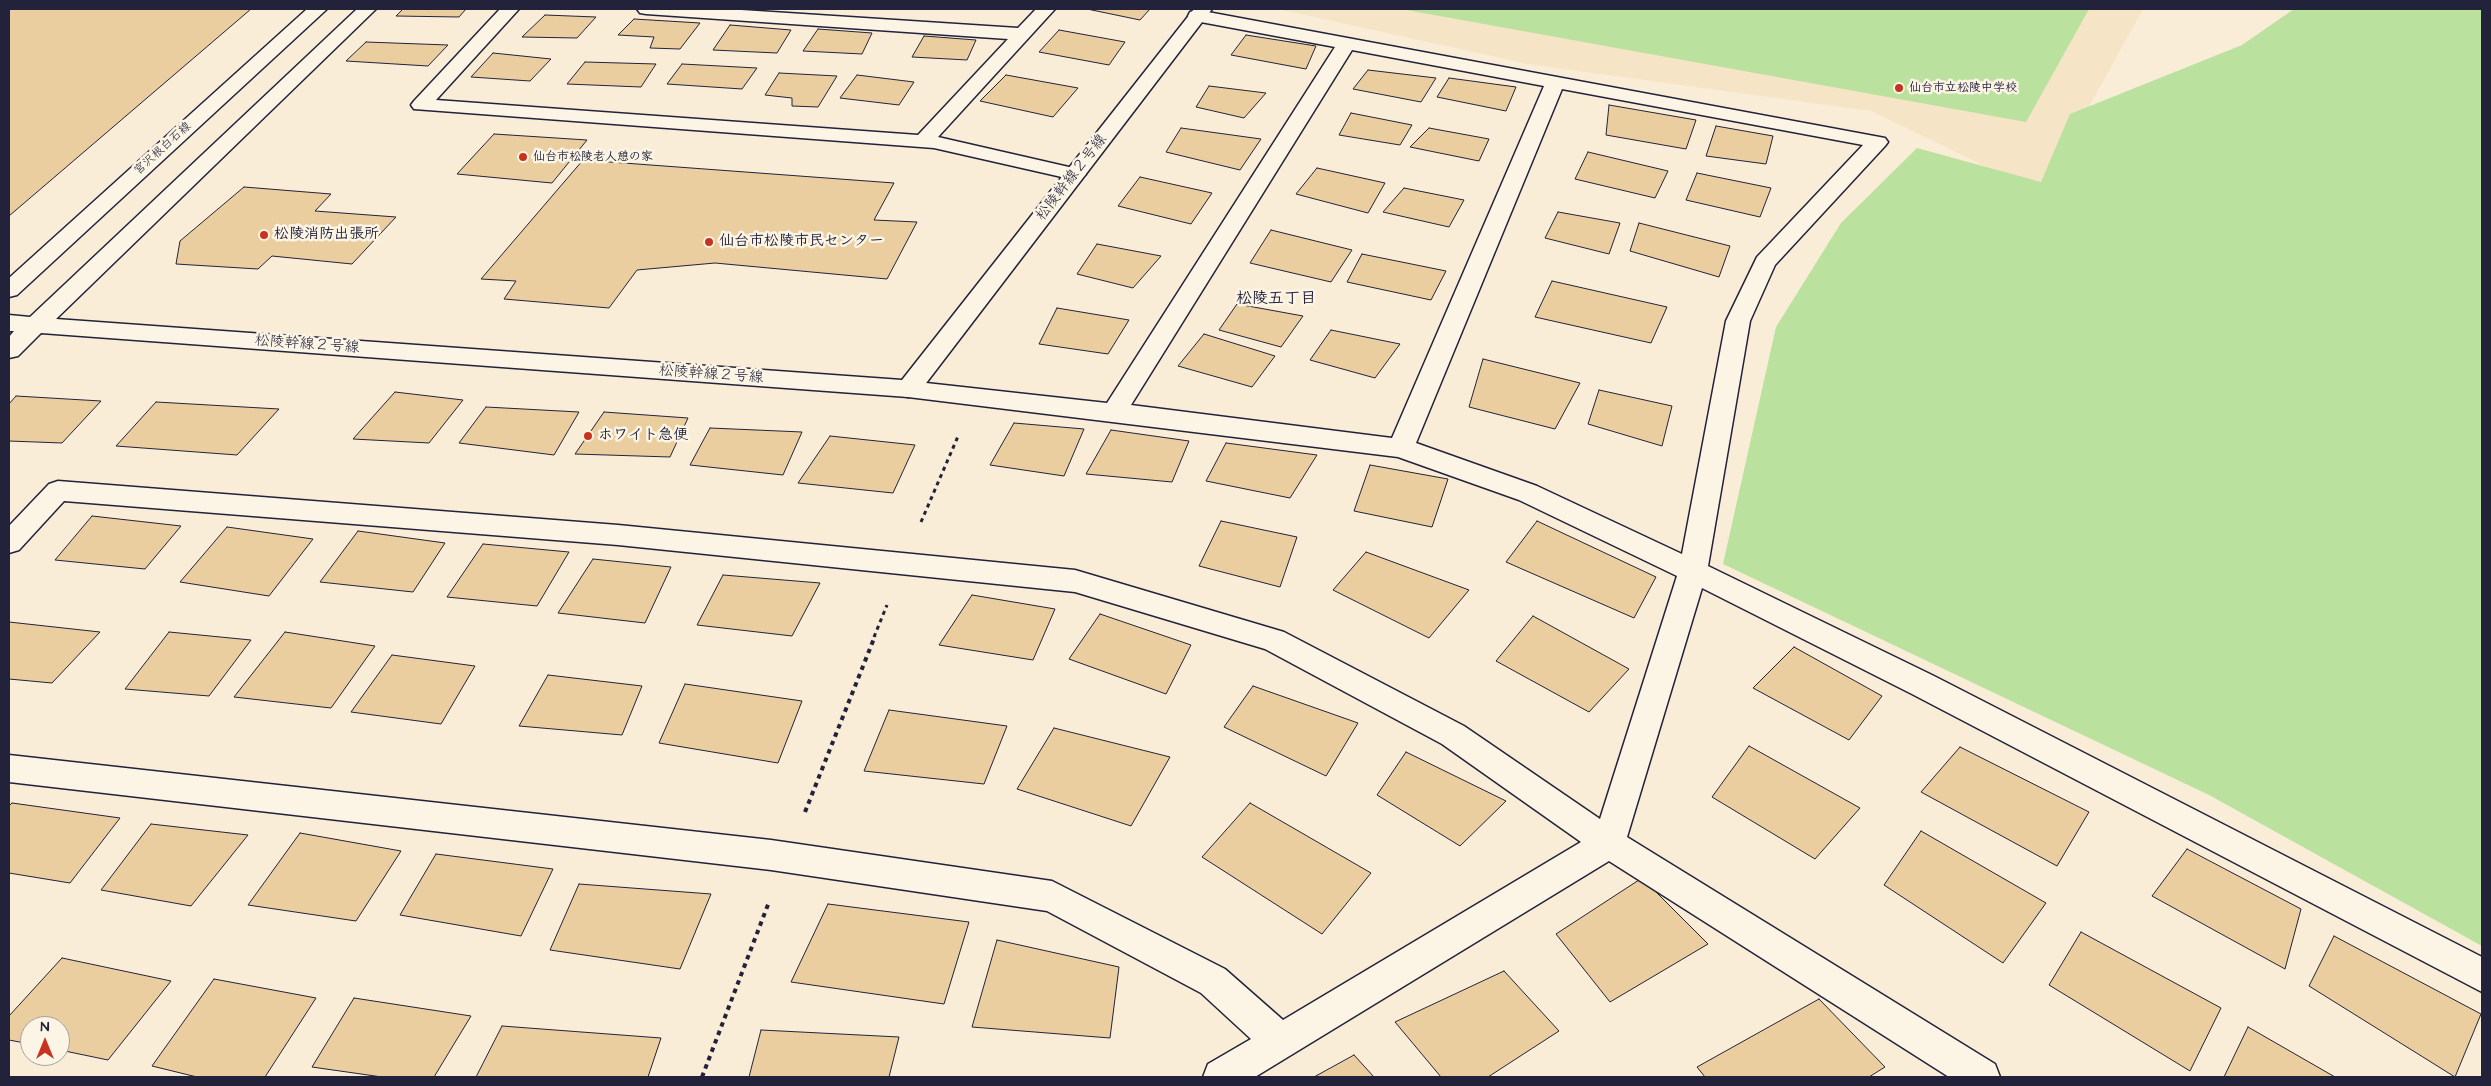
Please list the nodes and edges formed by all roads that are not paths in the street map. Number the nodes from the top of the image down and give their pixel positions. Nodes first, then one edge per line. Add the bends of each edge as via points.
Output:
1 (318, 9) edge
2 (367, 9) edge
3 (510, 9) edge
4 (646, 9) edge
5 (1046, 9) edge
6 (1200, 12) edge
7 (1023, 34) junction
8 (1347, 44) junction
9 (1555, 82) junction
10 (923, 142) junction
11 (1075, 174) junction
12 (9, 290) edge
13 (9, 323) edge
14 (35, 326) junction
15 (9, 350) edge
16 (908, 389) junction
17 (1114, 412) junction
18 (1401, 448) junction
19 (9, 543) edge
20 (1693, 571) junction
21 (9, 769) edge
22 (1609, 843) junction
23 (2482, 975) edge
24 (1280, 1041) junction
25 (1221, 1077) edge
26 (1982, 1077) edge

1 - 12 street, 宮沢根白石線
2 - 14 street
3 - 10 street via 421,105
4 - 7 street
5 - 7 street
6 - 8 street
6 - 11 street, 松陵幹線２号線
7 - 10 street
8 - 9 street
8 - 17 street
9 - 18 street
9 - 20 street via 1878,142 1765,262 1738,321
10 - 11 street
11 - 16 street, 松陵幹線２号線
13 - 14 street, 松陵幹線２号線
14 - 15 street
14 - 16 street, 松陵幹線２号線
16 - 17 street
17 - 18 street
18 - 20 street via 1528,493
19 - 22 street via 58,490 618,535 1076,581 1274,640 1453,735
20 - 22 street
20 - 23 street via 1923,685
21 - 24 street via 787,857 1052,896 1213,980
22 - 24 street
22 - 26 street
24 - 25 street

